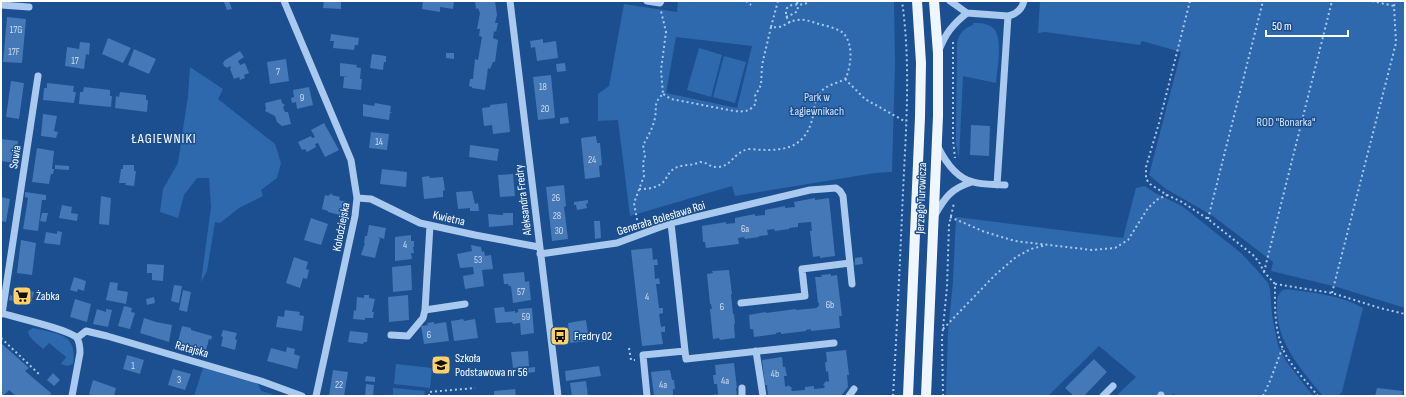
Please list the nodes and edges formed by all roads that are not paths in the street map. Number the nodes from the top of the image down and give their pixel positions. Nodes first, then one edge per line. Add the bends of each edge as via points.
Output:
1 (284, 1) edge
2 (510, 1) edge
3 (647, 1) edge
4 (917, 1) edge
5 (934, 1) edge
6 (950, 1) edge
7 (1024, 1) edge
8 (661, 2) edge
9 (1, 5) edge
10 (29, 7) dead end
11 (967, 13) junction
12 (1008, 16) junction
13 (938, 53) junction
14 (38, 76) dead end
15 (937, 145) junction
16 (972, 182) junction
17 (357, 198) junction
18 (934, 217) junction
19 (671, 224) junction
20 (430, 225) junction
21 (540, 251) junction
22 (850, 263) junction
23 (852, 284) dead end
24 (741, 303) dead end
25 (466, 304) dead end
26 (425, 310) junction
27 (2, 313) edge
28 (392, 335) dead end
29 (77, 338) junction
30 (834, 343) dead end
31 (685, 351) junction
32 (756, 351) junction
33 (1113, 386) dead end
34 (854, 389) dead end
35 (72, 396) edge
36 (302, 396) edge
37 (316, 396) edge
38 (558, 396) edge
39 (647, 396) edge
40 (762, 396) edge
41 (849, 396) edge
42 (908, 396) edge
43 (926, 396) edge
44 (1103, 396) edge

1 - 17 street, Kołodziejska via 351,160
2 - 21 street, Aleksandra Fredry
3 - 8 street
4 - 42 main road, Jerzego Turowicza via 920,117
5 - 13 main road, Jerzego Turowicza
6 - 11 street
7 - 12 street via 1019,11
9 - 10 street
11 - 12 street
11 - 13 street via 945,35
12 - 16 street via 1001,185
13 - 15 main road, Jerzego Turowicza
14 - 27 street, Sowia
15 - 16 street via 948,165
15 - 18 main road, Jerzego Turowicza
16 - 18 street via 954,189 940,205
17 - 20 street, Kwietna via 371,199
17 - 37 street, Kołodziejska
18 - 43 main road, Jerzego Turowicza
19 - 21 street, Generała Bolesława Roi via 617,243
19 - 22 street, Generała Bolesława Roi via 810,190 836,188 843,196
19 - 31 street
20 - 21 street, Kwietna
20 - 26 street
21 - 38 street, Aleksandra Fredry
22 - 23 street
22 - 24 street via 802,269 805,296
25 - 26 street
26 - 28 street via 423,318 408,336
27 - 29 street via 66,332
29 - 35 street via 80,353
29 - 36 street, Ratajska via 86,331 107,336 261,381
30 - 32 street
31 - 32 street via 686,359
31 - 39 street via 643,355
32 - 40 street
33 - 44 street
34 - 41 street

